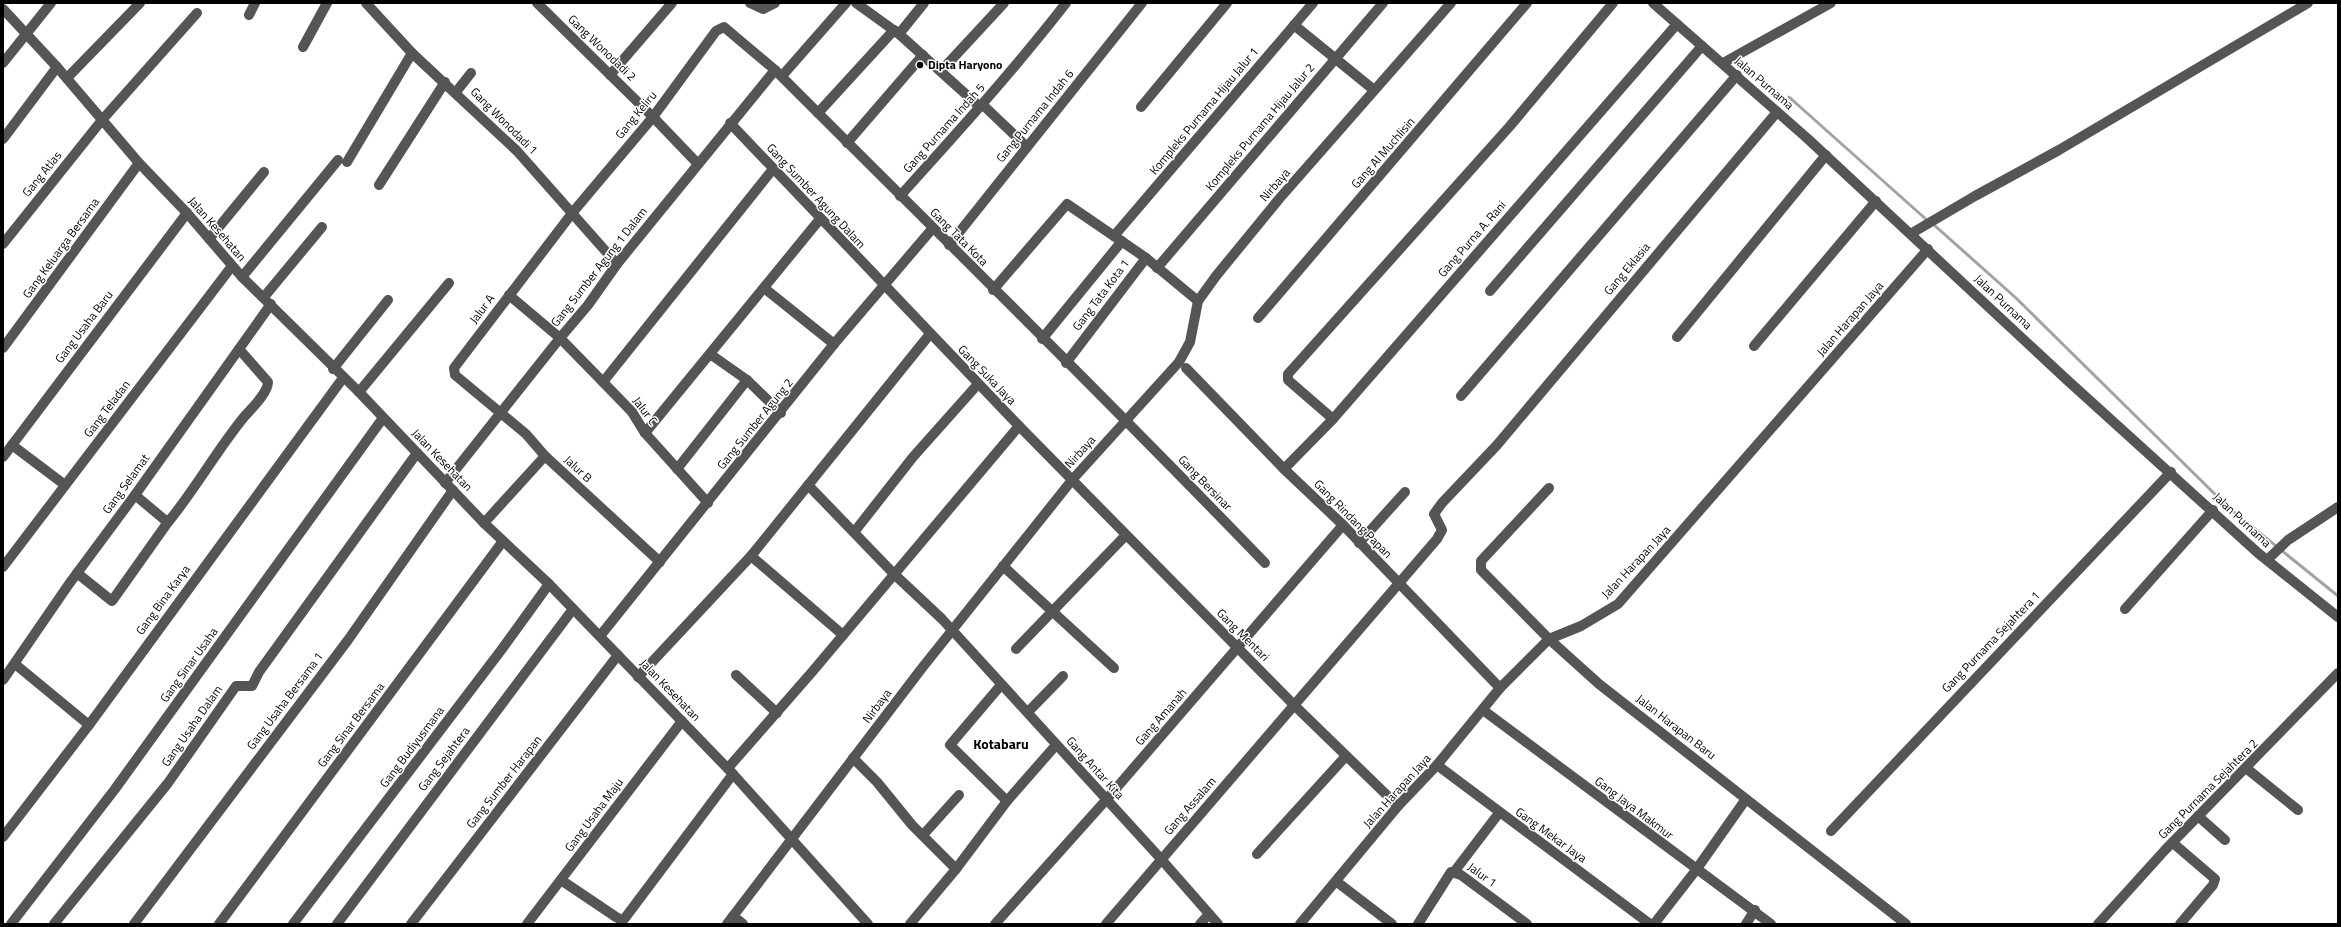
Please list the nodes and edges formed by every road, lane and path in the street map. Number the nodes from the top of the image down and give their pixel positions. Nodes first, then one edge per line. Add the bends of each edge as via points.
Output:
1 (51, 3) edge
2 (140, 3) edge
3 (255, 3) edge
4 (328, 3) edge
5 (537, 3) edge
6 (672, 3) edge
7 (750, 3) edge
8 (775, 3) edge
9 (846, 3) edge
10 (856, 3) edge
11 (924, 3) edge
12 (1004, 3) edge
13 (1066, 3) edge
14 (1142, 3) edge
15 (1227, 3) edge
16 (1313, 3) edge
17 (1383, 3) edge
18 (1451, 3) edge
19 (1526, 3) edge
20 (1613, 3) edge
21 (1653, 3) edge
22 (1831, 3) edge
23 (2308, 3) edge
24 (372, 5) edge
25 (3, 9) edge
26 (198, 13) dead end
27 (249, 15) dead end
28 (1677, 24) junction
29 (1294, 25) junction
30 (716, 31) joint
31 (896, 32) junction
32 (26, 33) junction
33 (1702, 46) junction
34 (303, 47) dead end
35 (412, 53) junction
36 (923, 55) junction
37 (1336, 58) junction
38 (3, 63) edge
39 (1723, 63) junction
40 (57, 67) junction
41 (941, 71) junction
42 (779, 73) junction
43 (471, 74) dead end
44 (610, 75) junction
45 (1737, 75) junction
46 (67, 78) junction
47 (445, 82) junction
48 (1374, 90) junction
49 (456, 92) junction
50 (981, 106) junction
51 (1141, 107) dead end
52 (1777, 112) junction
53 (818, 113) junction
54 (654, 117) junction
55 (102, 120) junction
56 (730, 123) junction
57 (3, 139) edge
58 (848, 143) junction
59 (1026, 147) junction
60 (1826, 155) junction
61 (139, 163) junction
62 (698, 164) junction
63 (773, 169) junction
64 (264, 172) dead end
65 (379, 185) dead end
66 (900, 196) junction
67 (1876, 201) junction
68 (573, 212) junction
69 (187, 213) junction
70 (820, 219) junction
71 (322, 227) dead end
72 (932, 229) junction
73 (1912, 233) junction
74 (209, 239) junction
75 (1118, 239) junction
76 (3, 244) edge
77 (949, 245) junction
78 (1928, 250) junction
79 (1146, 258) junction
80 (617, 264) junction
81 (232, 266) junction
82 (1157, 268) junction
83 (242, 277) junction
84 (450, 283) dead end
85 (884, 286) junction
86 (764, 288) junction
87 (993, 290) junction
88 (1490, 291) dead end
89 (509, 295) junction
90 (388, 300) dead end
91 (267, 301) junction
92 (1198, 301) junction
93 (1258, 318) dead end
94 (930, 334) junction
95 (1677, 337) dead end
96 (560, 338) junction
97 (1042, 339) junction
98 (834, 344) junction
99 (1754, 346) dead end
100 (3, 348) edge
101 (239, 349) junction
102 (710, 354) junction
103 (1066, 363) junction
104 (1183, 365) junction
105 (333, 369) junction
106 (343, 378) junction
107 (747, 380) junction
108 (603, 382) junction
109 (978, 384) junction
110 (359, 392) junction
111 (1461, 396) dead end
112 (501, 413) junction
113 (781, 413) junction
114 (384, 418) junction
115 (1333, 419) junction
116 (1127, 420) junction
117 (1019, 426) junction
118 (644, 433) junction
119 (12, 445) junction
120 (417, 453) junction
121 (545, 456) junction
122 (3, 457) edge
123 (677, 469) junction
124 (1284, 469) junction
125 (2171, 472) junction
126 (1072, 480) junction
127 (65, 485) junction
128 (808, 485) junction
129 (449, 487) junction
130 (1549, 488) dead end
131 (1405, 492) dead end
132 (135, 495) junction
133 (708, 503) junction
134 (2338, 507) edge
135 (2213, 510) junction
136 (168, 522) junction
137 (484, 523) junction
138 (1343, 525) junction
139 (855, 531) junction
140 (1126, 535) junction
141 (503, 541) junction
142 (1359, 543) junction
143 (751, 556) junction
144 (2267, 560) junction
145 (660, 562) junction
146 (1264, 564) dead end
147 (1003, 566) junction
148 (3, 567) edge
149 (77, 573) junction
150 (894, 574) junction
151 (548, 584) junction
152 (1398, 584) junction
153 (573, 609) junction
154 (2125, 609) dead end
155 (1052, 612) junction
156 (2338, 617) edge
157 (952, 631) junction
158 (843, 635) junction
159 (600, 636) junction
160 (1549, 639) junction
161 (1238, 648) junction
162 (1016, 649) dead end
163 (618, 655) junction
164 (14, 664) junction
165 (1114, 668) dead end
166 (2338, 673) edge
167 (736, 675) dead end
168 (1063, 676) dead end
169 (638, 677) junction
170 (3, 680) edge
171 (1001, 685) junction
172 (1500, 688) junction
173 (1294, 705) junction
174 (1483, 710) junction
175 (1028, 712) junction
176 (777, 713) junction
177 (682, 721) junction
178 (89, 725) junction
179 (1056, 745) junction
180 (1346, 756) junction
181 (853, 758) junction
182 (1437, 766) junction
183 (2246, 768) junction
184 (731, 771) junction
185 (958, 795) dead end
186 (1746, 799) junction
187 (1106, 800) junction
188 (1007, 801) junction
189 (1398, 806) junction
190 (2298, 810) dead end
191 (1499, 812) junction
192 (2198, 816) junction
193 (1831, 831) dead end
194 (923, 835) junction
195 (3, 837) edge
196 (792, 838) junction
197 (2225, 840) dead end
198 (2173, 843) junction
199 (1257, 854) dead end
200 (1161, 859) junction
201 (956, 869) junction
202 (1696, 870) junction
203 (1454, 872) junction
204 (561, 880) junction
205 (1337, 882) junction
206 (1755, 910) junction
207 (1209, 914) junction
208 (730, 920) edge
209 (3, 921) edge
210 (5, 924) edge
211 (11, 924) edge
212 (54, 924) edge
213 (134, 924) edge
214 (219, 924) edge
215 (293, 924) edge
216 (337, 924) edge
217 (411, 924) edge
218 (527, 924) edge
219 (743, 924) edge
220 (868, 924) edge
221 (910, 924) edge
222 (995, 924) edge
223 (1106, 924) edge
224 (1200, 924) edge
225 (1218, 924) edge
226 (1300, 924) edge
227 (1392, 924) edge
228 (1418, 924) edge
229 (1527, 924) edge
230 (1650, 924) edge
231 (1654, 924) edge
232 (1746, 924) edge
233 (1772, 924) edge
234 (1906, 924) edge
235 (2098, 924) edge
236 (2180, 924) edge

1 - 32 street
2 - 46 street
3 - 27 street
4 - 34 street
5 - 44 street, Gang Wonodadi 2
6 - 44 street
7 - 8 street via 764,9
9 - 42 street, Gang Sumber Agung 1 Dalam
10 - 31 street
11 - 31 street
12 - 41 street
13 - 50 street, Gang Purnama Indah 5 via 1037,42
14 - 59 street, Gang Purnama Indah 6
15 - 51 street
16 - 29 street, Kompleks Purnama Hijau Jalur 1
17 - 37 street, Kompleks Purnama Hijau Jalur 2
18 - 48 street, Nirbaya
19 - 93 street, Gang Al Muchlisin
20 - 115 street via 1500,138 1288,374 1288,380
21 - 28 street, Jalan Purnama
22 - 39 street
23 - 73 street via 2066,146
24 - 35 street, Gang Wonodadi 1
25 - 32 street, Jalan Kesehatan
26 - 55 street, Gang Atlas
28 - 33 street, Jalan Purnama
28 - 115 street, Gang Purna A. Rani
29 - 37 street
29 - 75 street, Kompleks Purnama Hijau Jalur 1
30 - 42 street, Gang Tata Kota via 726,27
30 - 54 street, Gang Keliru
31 - 36 street
31 - 53 street
32 - 38 street
32 - 40 street, Jalan Kesehatan
33 - 39 street, Jalan Purnama
33 - 88 street
35 - 47 street, Gang Wonodadi 1
35 - 83 street via 343,161
36 - 41 street
36 - 58 street
37 - 48 street
37 - 82 street, Kompleks Purnama Hijau Jalur 2
39 - 45 street, Jalan Purnama
40 - 46 street, Jalan Kesehatan
40 - 57 street
41 - 50 street
42 - 53 street, Gang Tata Kota
42 - 56 street, Gang Sumber Agung 1 Dalam
43 - 49 street
44 - 54 street, Gang Wonodadi 2
45 - 52 street, Jalan Purnama
45 - 111 street
46 - 55 street, Jalan Kesehatan
47 - 49 street, Gang Wonodadi 1
47 - 65 street
48 - 92 street, Nirbaya via 1270,210
49 - 68 street, Gang Wonodadi 1 via 516,150
50 - 59 street
50 - 66 street, Gang Purnama Indah 5
52 - 60 street, Jalan Purnama
52 - 152 street, Gang Eklasia via 1497,444 1435,511 1435,519 1442,533
53 - 58 street, Gang Tata Kota
54 - 62 street, Gang Wonodadi 2
54 - 68 street, Gang Keliru
55 - 61 street, Jalan Kesehatan
55 - 76 street, Gang Atlas
56 - 62 street, Gang Sumber Agung 1 Dalam
56 - 63 street, Gang Sumber Agung Dalam
58 - 66 street, Gang Tata Kota
59 - 77 street, Gang Purnama Indah 6
60 - 67 street, Jalan Purnama
60 - 95 street
61 - 69 street, Jalan Kesehatan
61 - 100 street, Gang Keluarga Bersama
62 - 80 street, Gang Sumber Agung 1 Dalam
63 - 70 street, Gang Sumber Agung Dalam
63 - 108 street
64 - 74 street
66 - 72 street, Gang Tata Kota
67 - 73 street, Jalan Purnama
67 - 99 street
68 - 80 street, Gang Wonodadi 1
68 - 89 street, Jalur A
69 - 74 street, Jalan Kesehatan
69 - 119 street, Gang Usaha Baru
70 - 85 street, Gang Sumber Agung Dalam
70 - 86 street
71 - 91 street, Gang Selamat
72 - 77 street, Gang Tata Kota
72 - 85 street, Gang Sumber Agung 2
73 - 78 street, Jalan Purnama
74 - 81 street, Jalan Kesehatan
75 - 79 street
75 - 87 street via 1067,204
75 - 97 street, Kompleks Purnama Hijau Jalur 1
77 - 87 street, Gang Tata Kota
78 - 125 street, Jalan Purnama
78 - 160 street, Jalan Harapan Jaya via 1618,604 1581,626
79 - 82 street, Gang Tata Kota 1
79 - 103 street, Gang Tata Kota 1
80 - 96 street, Gang Sumber Agung 1 Dalam via 588,305
81 - 83 street, Jalan Kesehatan
81 - 127 street, Gang Teladan
82 - 92 street, Gang Tata Kota 1
83 - 91 street, Jalan Kesehatan
84 - 110 street
85 - 94 street, Gang Suka Jaya
85 - 98 street, Gang Sumber Agung 2
86 - 98 street
86 - 102 street
87 - 97 street, Gang Tata Kota
89 - 96 street, Jalur C
89 - 112 street, Jalur A via 453,371
90 - 105 street
91 - 101 street, Gang Selamat
91 - 105 street, Jalan Kesehatan
92 - 104 street, Nirbaya
94 - 109 street, Gang Suka Jaya
94 - 128 street
96 - 108 street, Jalur C
96 - 112 street, Gang Sumber Agung 1 Dalam
97 - 103 street, Gang Tata Kota
98 - 113 street, Gang Sumber Agung 2
101 - 132 street, Gang Selamat
101 - 136 street via 268,384
102 - 107 street
102 - 118 street
103 - 116 street, Gang Tata Kota
104 - 116 street, Nirbaya
104 - 124 street, Gang Rindang Papan
105 - 106 street, Jalan Kesehatan
106 - 110 street, Jalan Kesehatan
106 - 178 street, Gang Bina Karya
107 - 113 street
107 - 123 street
108 - 118 street, Jalur C via 632,412
109 - 117 street, Gang Suka Jaya
109 - 139 street via 913,457
110 - 114 street, Jalan Kesehatan
112 - 121 street via 526,434
112 - 129 street, Gang Sumber Agung 1 Dalam
113 - 133 street, Gang Sumber Agung 2
114 - 120 street, Jalan Kesehatan
114 - 211 street, Gang Sinar Usaha via 115,789
115 - 124 street, Gang Purna A. Rani
116 - 126 street, Nirbaya
116 - 146 street, Gang Bersinar
117 - 126 street, Gang Suka Jaya
117 - 150 street
118 - 123 street, Jalur C
119 - 122 street, Gang Usaha Baru
119 - 127 street
120 - 129 street, Jalan Kesehatan
120 - 212 street, Gang Usaha Dalam via 259,672 252,686 236,686 168,783
121 - 137 street, Jalur B
121 - 145 street, Jalur B
123 - 133 street, Jalur C
124 - 138 street, Gang Rindang Papan
125 - 135 street, Jalan Purnama
125 - 193 street, Gang Purnama Sejahtera 1
126 - 140 street, Gang Mentari
126 - 147 street, Nirbaya
127 - 148 street, Gang Teladan
128 - 139 street, Gang Antar Kita
128 - 143 street
129 - 137 street, Jalan Kesehatan
129 - 213 street, Gang Usaha Bersama 1 via 348,640
130 - 160 street, Jalan Harapan Baru via 1480,566 1481,570
131 - 142 street
132 - 136 street
132 - 149 street, Gang Selamat
133 - 145 street, Gang Sumber Agung 2
134 - 144 street via 2288,540
135 - 144 street, Jalan Purnama
135 - 154 street
136 - 149 street via 112,601
137 - 141 street, Jalan Kesehatan
138 - 142 street, Gang Rindang Papan
138 - 161 street, Gang Amanah
139 - 150 street, Gang Antar Kita
140 - 155 street
140 - 161 street, Gang Mentari
141 - 151 street, Jalan Kesehatan
141 - 214 street, Gang Sinar Bersama
142 - 152 street, Gang Rindang Papan
143 - 158 street
143 - 169 street
144 - 156 street, Jalan Purnama
145 - 159 street, Gang Sumber Agung 2
147 - 155 street
147 - 157 street, Nirbaya
149 - 164 street, Gang Selamat
150 - 157 street, Gang Antar Kita via 928,604
150 - 158 street
151 - 153 street, Jalan Kesehatan
151 - 215 street, Gang Budiyusmana via 502,650
152 - 172 street, Gang Rindang Papan
152 - 173 street, Gang Assalam
153 - 159 street, Jalan Kesehatan
153 - 216 street, Gang Sejahtera
155 - 162 street
155 - 165 street
157 - 171 street, Gang Antar Kita
157 - 181 street, Nirbaya
158 - 176 street
159 - 163 street, Jalan Kesehatan
160 - 172 street, Jalan Harapan Jaya
160 - 186 street, Jalan Harapan Baru via 1600,684
161 - 173 street, Gang Mentari
161 - 187 street, Gang Amanah
163 - 169 street, Jalan Kesehatan
163 - 217 street, Gang Sumber Harapan
164 - 170 street, Gang Selamat
164 - 178 street
166 - 183 street, Gang Purnama Sejahtera 2
167 - 176 street
168 - 175 street
169 - 177 street, Jalan Kesehatan
171 - 175 street, Gang Antar Kita
171 - 188 street via 950,745
172 - 174 street, Jalan Harapan Jaya
173 - 180 street, Gang Mentari
173 - 200 street, Gang Assalam
174 - 182 street, Jalan Harapan Jaya
174 - 202 street, Gang Jaya Makmur
175 - 179 street, Gang Antar Kita
176 - 184 street
177 - 184 street, Jalan Kesehatan
177 - 204 street, Gang Usaha Maju
178 - 195 street, Gang Bina Karya
179 - 187 street, Gang Antar Kita
179 - 188 street
180 - 189 street, Gang Mentari
180 - 199 street
181 - 194 street
181 - 196 street, Nirbaya
182 - 189 street, Jalan Harapan Jaya
182 - 191 street, Gang Mekar Jaya
183 - 190 street
183 - 192 street, Gang Purnama Sejahtera 2
184 - 196 street, Jalan Kesehatan
184 - 204 street via 622,920
185 - 194 street
186 - 202 street
186 - 234 street, Jalan Harapan Baru
187 - 200 street, Gang Antar Kita
187 - 222 street, Gang Amanah
188 - 201 street
189 - 205 street, Jalan Harapan Jaya
191 - 203 street
191 - 230 street, Gang Mekar Jaya
192 - 197 street
192 - 198 street, Gang Purnama Sejahtera 2
194 - 201 street
196 - 208 street, Nirbaya
196 - 220 street, Jalan Kesehatan
198 - 235 street, Gang Purnama Sejahtera 2
198 - 236 street via 2215,879 2213,886
200 - 207 street, Gang Antar Kita
200 - 223 street, Gang Assalam
201 - 221 street
202 - 206 street, Gang Jaya Makmur
202 - 231 street
203 - 228 street, Jalur 1 via 1451,872 1440,886
203 - 229 street, Jalur 1
204 - 218 street, Gang Usaha Maju
205 - 226 street, Jalan Harapan Jaya
205 - 227 street
206 - 232 street
206 - 233 street, Gang Jaya Makmur
207 - 224 street
207 - 225 street, Gang Antar Kita
208 - 219 street
209 - 210 street

